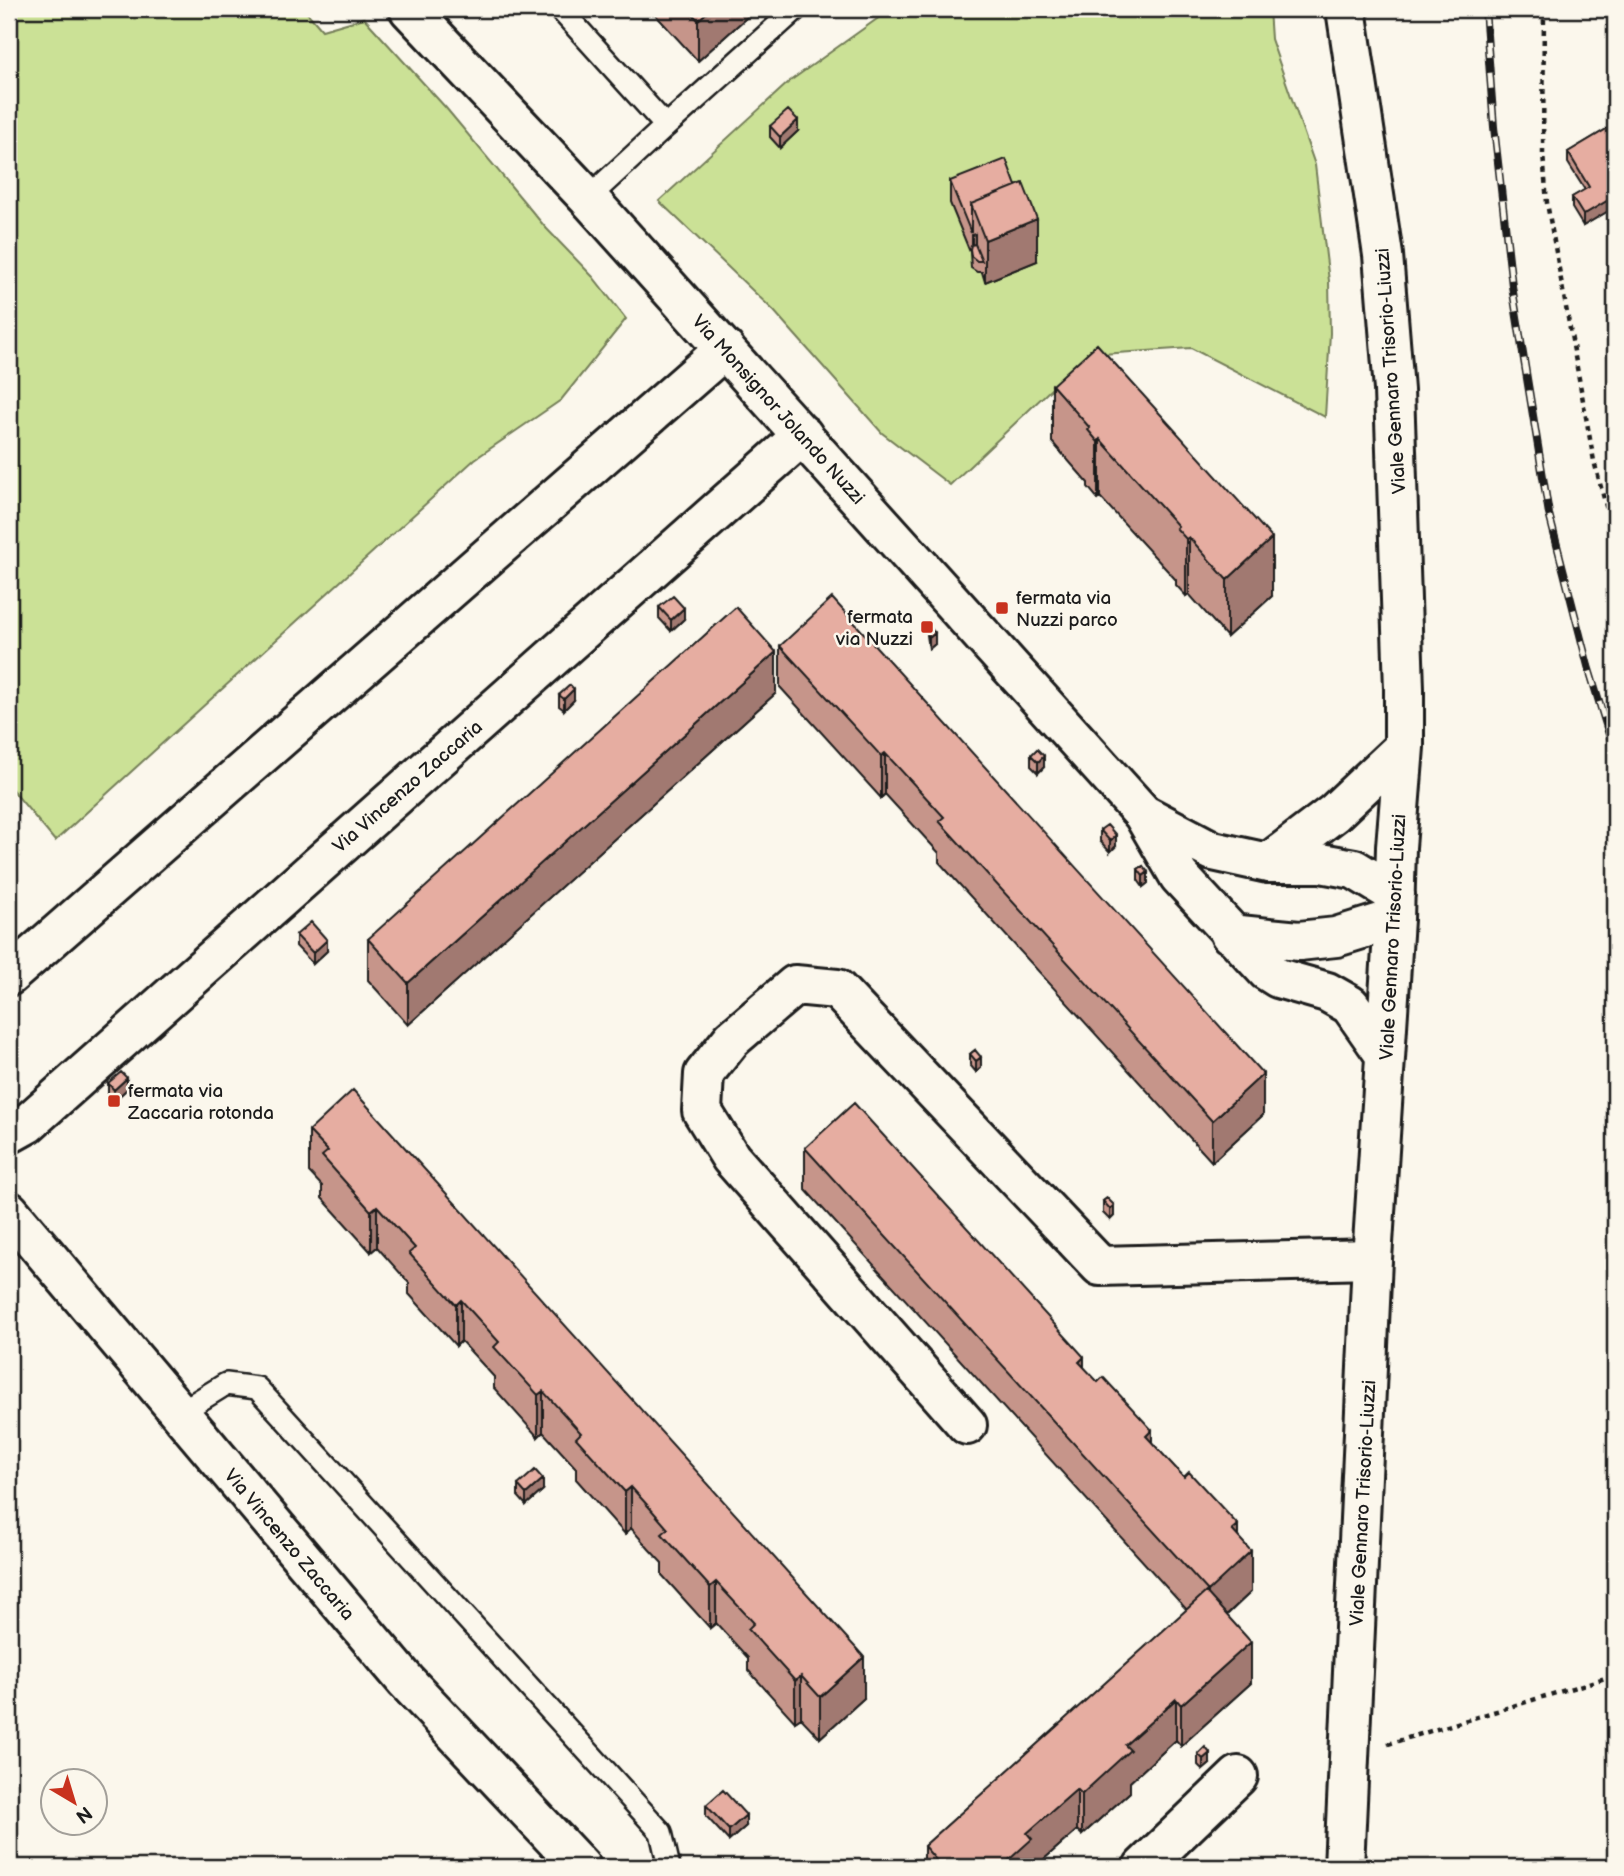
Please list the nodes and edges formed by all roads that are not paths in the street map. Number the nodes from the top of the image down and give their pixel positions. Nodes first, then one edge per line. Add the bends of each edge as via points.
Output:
1 (409, 9) edge
2 (561, 9) edge
3 (796, 9) edge
4 (1346, 9) edge
5 (666, 126) junction
6 (588, 198) junction
7 (725, 349) junction
8 (803, 435) junction
9 (1404, 747) junction
10 (1143, 814) junction
11 (1268, 863) junction
12 (1394, 906) junction
13 (1230, 934) junction
14 (9, 976) edge
15 (1385, 1055) junction
16 (9, 1134) edge
17 (9, 1211) edge
18 (1372, 1259) junction
19 (179, 1413) junction
20 (967, 1425) dead end
21 (1238, 1776) dead end
22 (581, 1867) edge
23 (669, 1867) edge
24 (1143, 1867) edge
25 (1344, 1867) edge

1 - 6 street, Via Monsignor Jolando Nuzzi
2 - 5 lane
3 - 5 lane
4 - 9 street, Viale Gennaro Trisorio-Liuzzi via 1383,255 1392,363
5 - 6 lane
6 - 7 street, Via Monsignor Jolando Nuzzi
7 - 8 street, Via Monsignor Jolando Nuzzi
7 - 14 street
8 - 10 street, Via Monsignor Jolando Nuzzi
8 - 16 street, Via Vincenzo Zaccaria via 27,1124
9 - 11 street via 1334,813
9 - 12 street, Viale Gennaro Trisorio-Liuzzi
10 - 11 street via 1213,852
10 - 13 street via 1179,876
11 - 12 street via 1321,863 1354,869
12 - 13 street via 1336,937 1299,941
12 - 15 street, Viale Gennaro Trisorio-Liuzzi
13 - 15 street via 1278,978 1327,992 1350,1005
15 - 18 street, Viale Gennaro Trisorio-Liuzzi
17 - 19 street, Via Vincenzo Zaccaria
18 - 20 street via 1100,1266 837,989 795,985 732,1039 704,1074 702,1111 731,1158
18 - 25 street, Viale Gennaro Trisorio-Liuzzi
19 - 22 street, Via Vincenzo Zaccaria via 405,1681
19 - 23 lane via 226,1384 257,1388 662,1832
21 - 24 street

